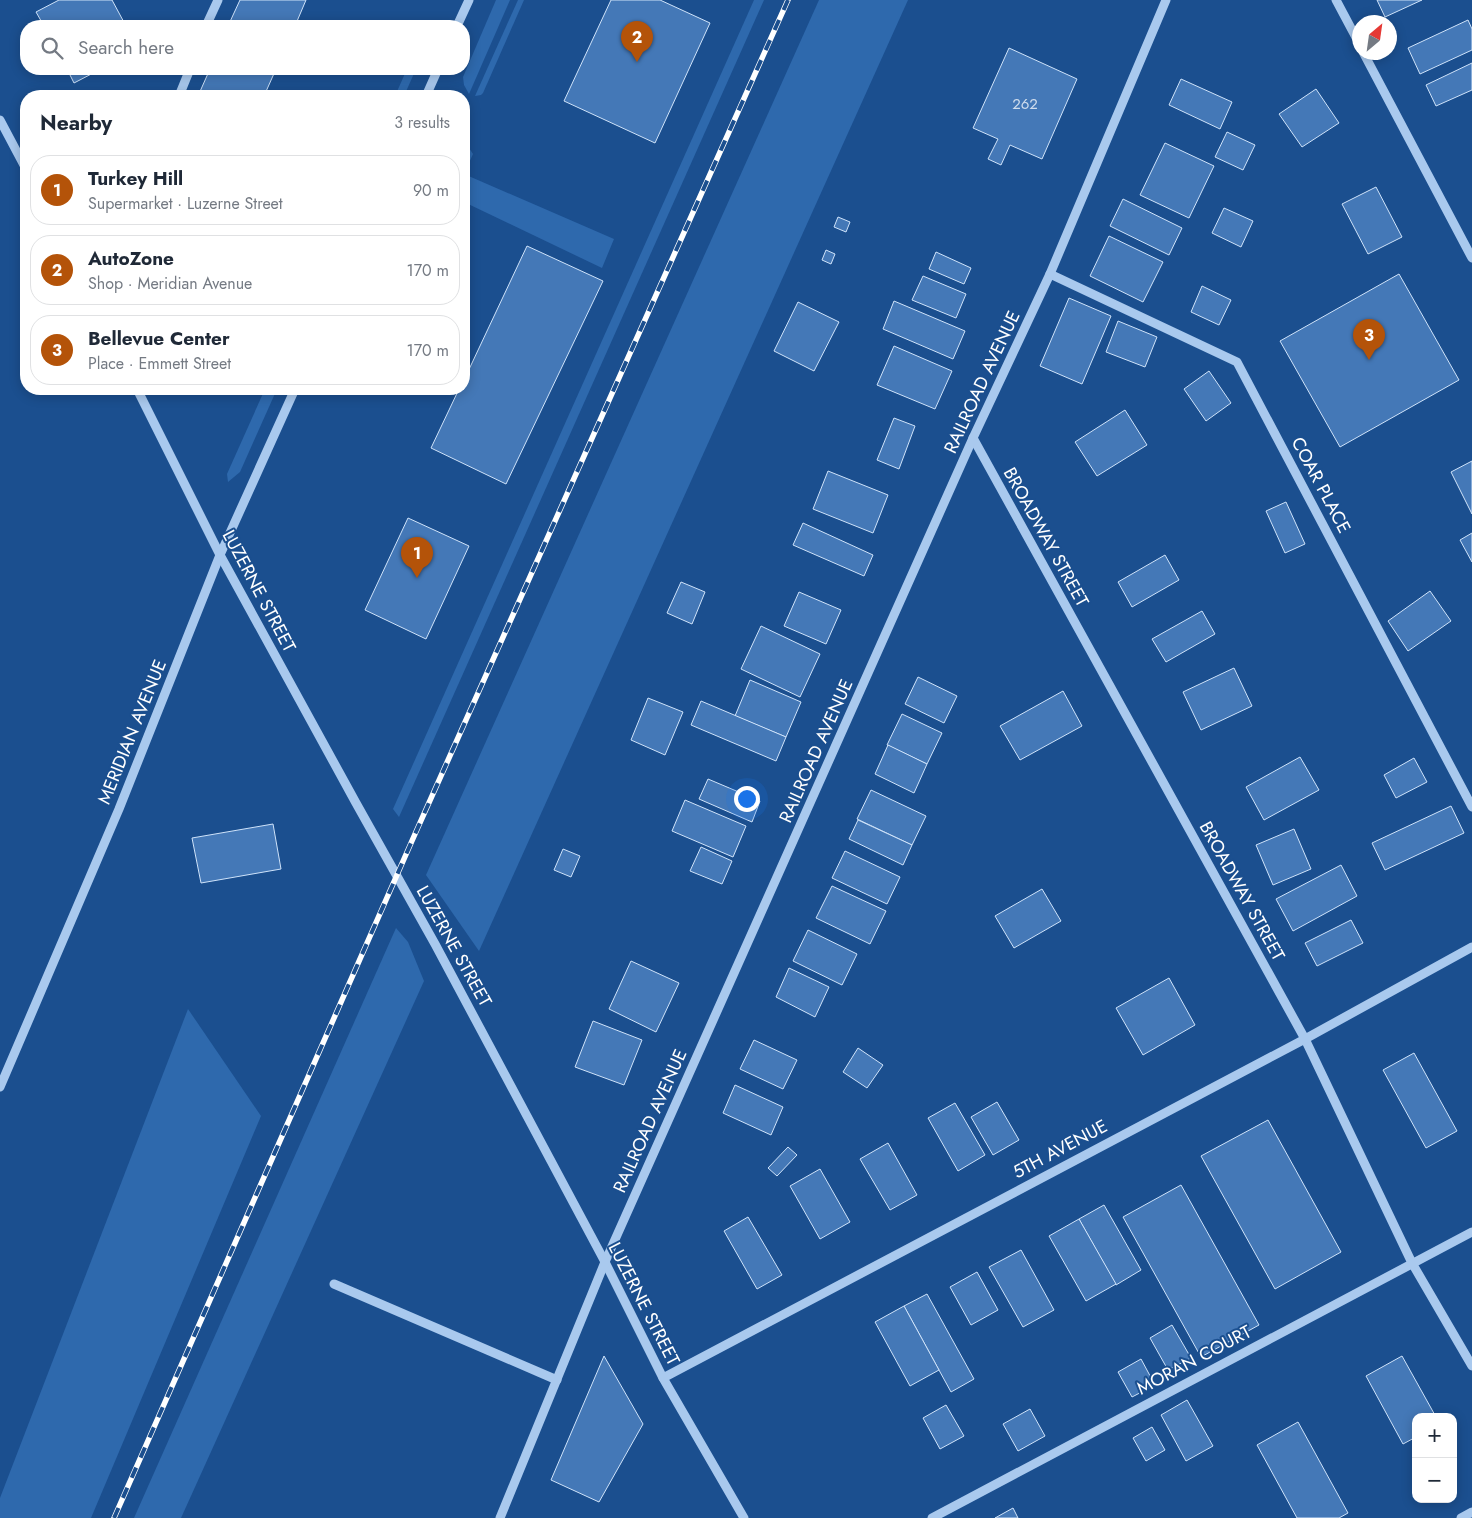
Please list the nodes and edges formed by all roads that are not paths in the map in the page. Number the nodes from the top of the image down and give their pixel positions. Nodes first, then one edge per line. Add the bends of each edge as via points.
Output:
1 (218, 0) edge
2 (469, 0) edge
3 (1166, 0) edge
4 (1336, 0) edge
5 (209, 20) edge
6 (460, 20) edge
7 (1352, 30) edge
8 (1367, 60) edge
9 (188, 75) edge
10 (435, 75) edge
11 (182, 90) edge
12 (429, 90) edge
13 (0, 120) edge
14 (20, 158) edge
15 (1472, 258) edge
16 (1050, 274) junction
17 (140, 395) edge
18 (292, 395) edge
19 (974, 438) junction
20 (220, 555) junction
21 (1472, 807) edge
22 (1472, 947) edge
23 (1305, 1039) junction
24 (0, 1087) edge
25 (1472, 1232) edge
26 (605, 1262) junction
27 (1412, 1263) junction
28 (334, 1284) dead end
29 (1472, 1366) edge
30 (662, 1378) junction
31 (557, 1380) junction
32 (1472, 1512) edge
33 (500, 1518) edge
34 (744, 1518) edge
35 (932, 1518) edge
36 (1460, 1518) edge

1 - 5 street
2 - 6 street
3 - 16 street, RAILROAD AVENUE
4 - 7 street
8 - 15 street
9 - 11 street
10 - 12 street
13 - 14 street
16 - 19 street, RAILROAD AVENUE
16 - 21 street, COAR PLACE via 1237,362
17 - 20 street, LUZERNE STREET
18 - 20 street, MERIDIAN AVENUE
19 - 23 street, BROADWAY STREET
19 - 26 street, RAILROAD AVENUE
20 - 24 street, MERIDIAN AVENUE via 119,809
20 - 26 street, LUZERNE STREET via 435,944
22 - 23 street, 5TH AVENUE
23 - 27 street, BROADWAY STREET
23 - 30 street, 5TH AVENUE
25 - 27 street, MORAN COURT
26 - 30 street, LUZERNE STREET
26 - 31 street, RAILROAD AVENUE
27 - 29 street, BROADWAY STREET
27 - 35 street, MORAN COURT
28 - 31 street
30 - 34 street, LUZERNE STREET
31 - 33 street, RAILROAD AVENUE
32 - 36 street

